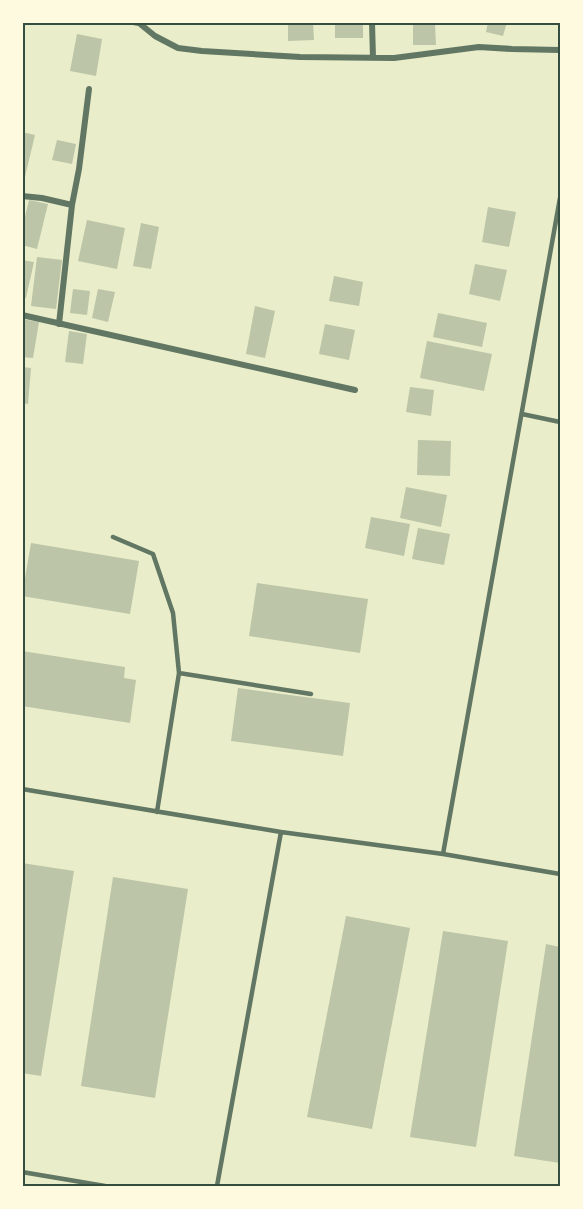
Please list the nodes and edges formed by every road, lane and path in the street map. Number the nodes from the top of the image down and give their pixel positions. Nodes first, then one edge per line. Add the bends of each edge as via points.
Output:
1 (133, 22) edge
2 (372, 22) edge
3 (561, 50) edge
4 (373, 58) junction
5 (89, 89) dead end
6 (22, 196) edge
7 (561, 198) edge
8 (72, 205) junction
9 (22, 315) edge
10 (59, 324) junction
11 (355, 390) dead end
12 (522, 414) junction
13 (561, 422) edge
14 (113, 537) dead end
15 (179, 673) junction
16 (311, 694) dead end
17 (22, 789) edge
18 (157, 812) junction
19 (281, 832) junction
20 (443, 854) junction
21 (561, 874) edge
22 (22, 1172) edge
23 (105, 1186) edge
24 (217, 1186) edge

1 - 4 street via 178,48
2 - 4 street
3 - 4 street via 479,47 423,56
5 - 8 street
6 - 8 street
7 - 12 lane
8 - 10 street
9 - 10 street
10 - 11 street
12 - 13 lane
12 - 20 lane
14 - 15 lane via 153,554 173,614
15 - 16 lane
15 - 18 lane
17 - 18 lane
18 - 19 lane
19 - 20 lane
19 - 24 lane
20 - 21 lane
22 - 23 lane

